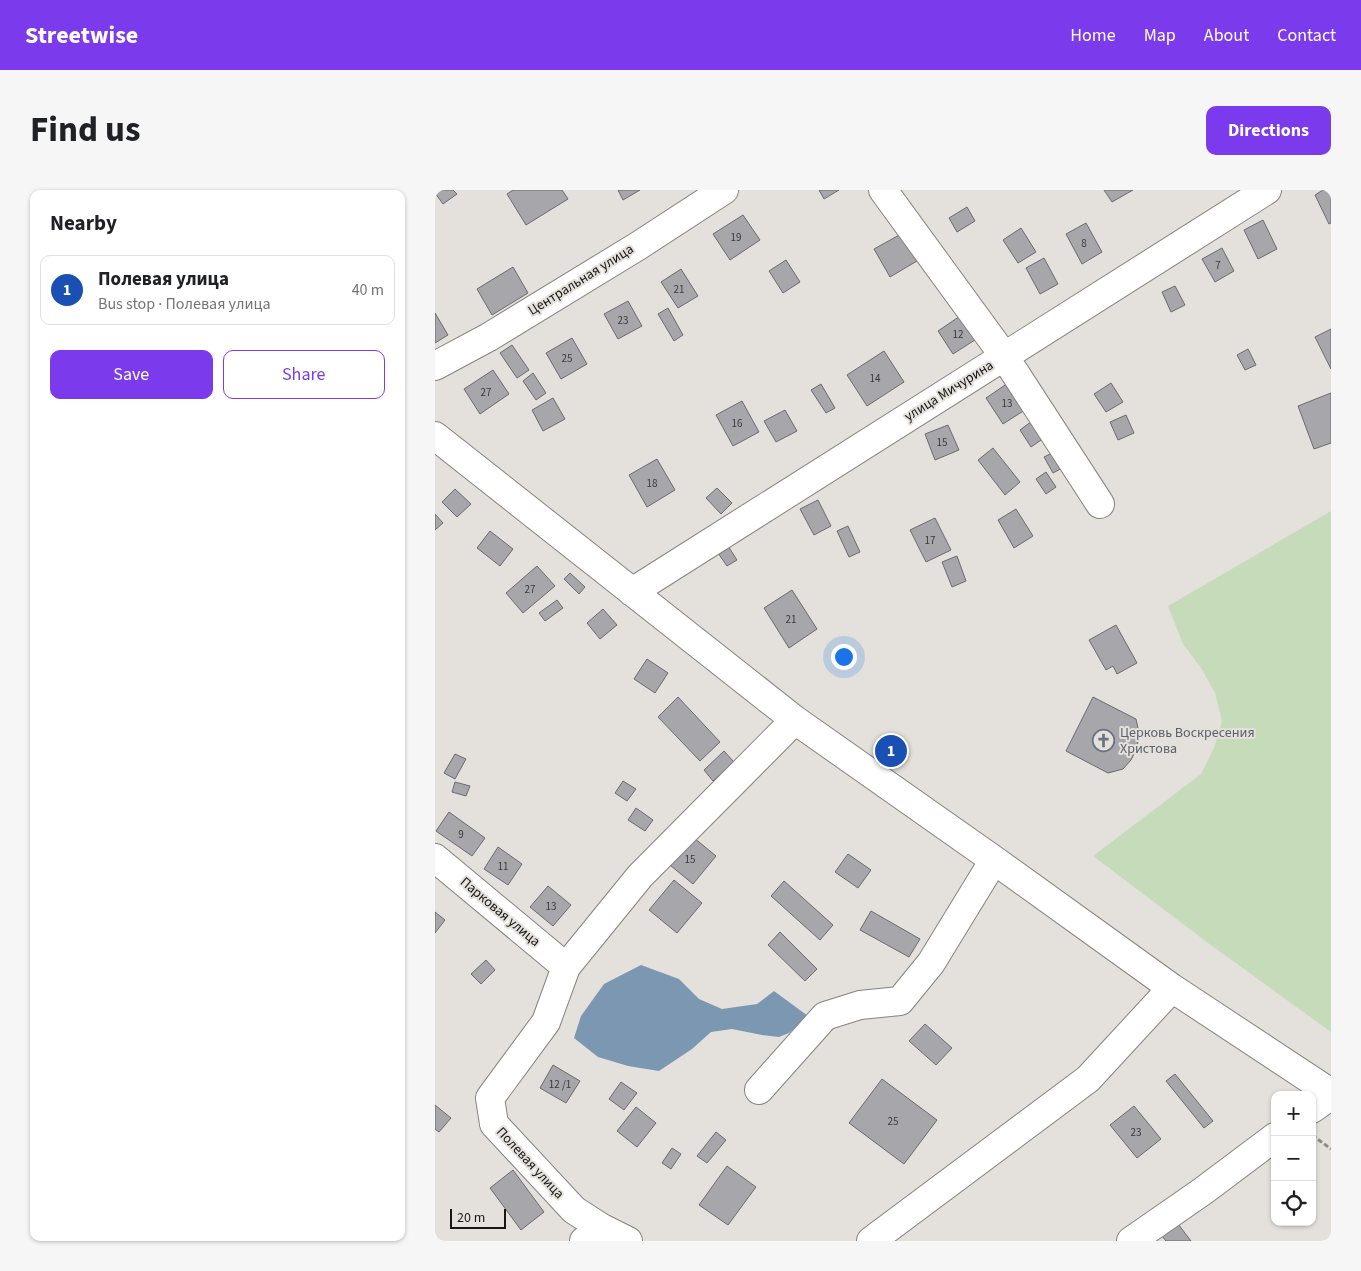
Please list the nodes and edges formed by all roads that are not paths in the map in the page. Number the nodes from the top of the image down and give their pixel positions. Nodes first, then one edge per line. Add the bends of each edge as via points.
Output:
1 (724, 190) edge
2 (883, 190) edge
3 (1267, 190) edge
4 (1004, 356) junction
5 (435, 366) edge
6 (435, 436) edge
7 (1100, 504) dead end
8 (632, 592) junction
9 (795, 720) junction
10 (435, 858) edge
11 (994, 860) junction
12 (565, 967) junction
13 (1172, 988) junction
14 (759, 1090) dead end
15 (1331, 1094) edge
16 (1316, 1106) edge
17 (1271, 1141) edge
18 (593, 1235) edge
19 (628, 1241) edge
20 (871, 1241) edge
21 (1131, 1241) edge

1 - 5 street, Центральная улица via 489,337
2 - 4 street
3 - 4 street, улица Мичурина
4 - 7 street
4 - 8 street, улица Мичурина
6 - 8 street
8 - 9 street
9 - 11 street
9 - 12 street, Полевая улица via 640,876
10 - 12 street, Парковая улица
11 - 13 street
11 - 14 street via 931,963 900,1001 860,1005 825,1016
12 - 18 street, Полевая улица via 546,1022 489,1098 494,1124
13 - 15 street
13 - 20 street via 1088,1079
15 - 16 street
17 - 21 street
18 - 19 street, Полевая улица

